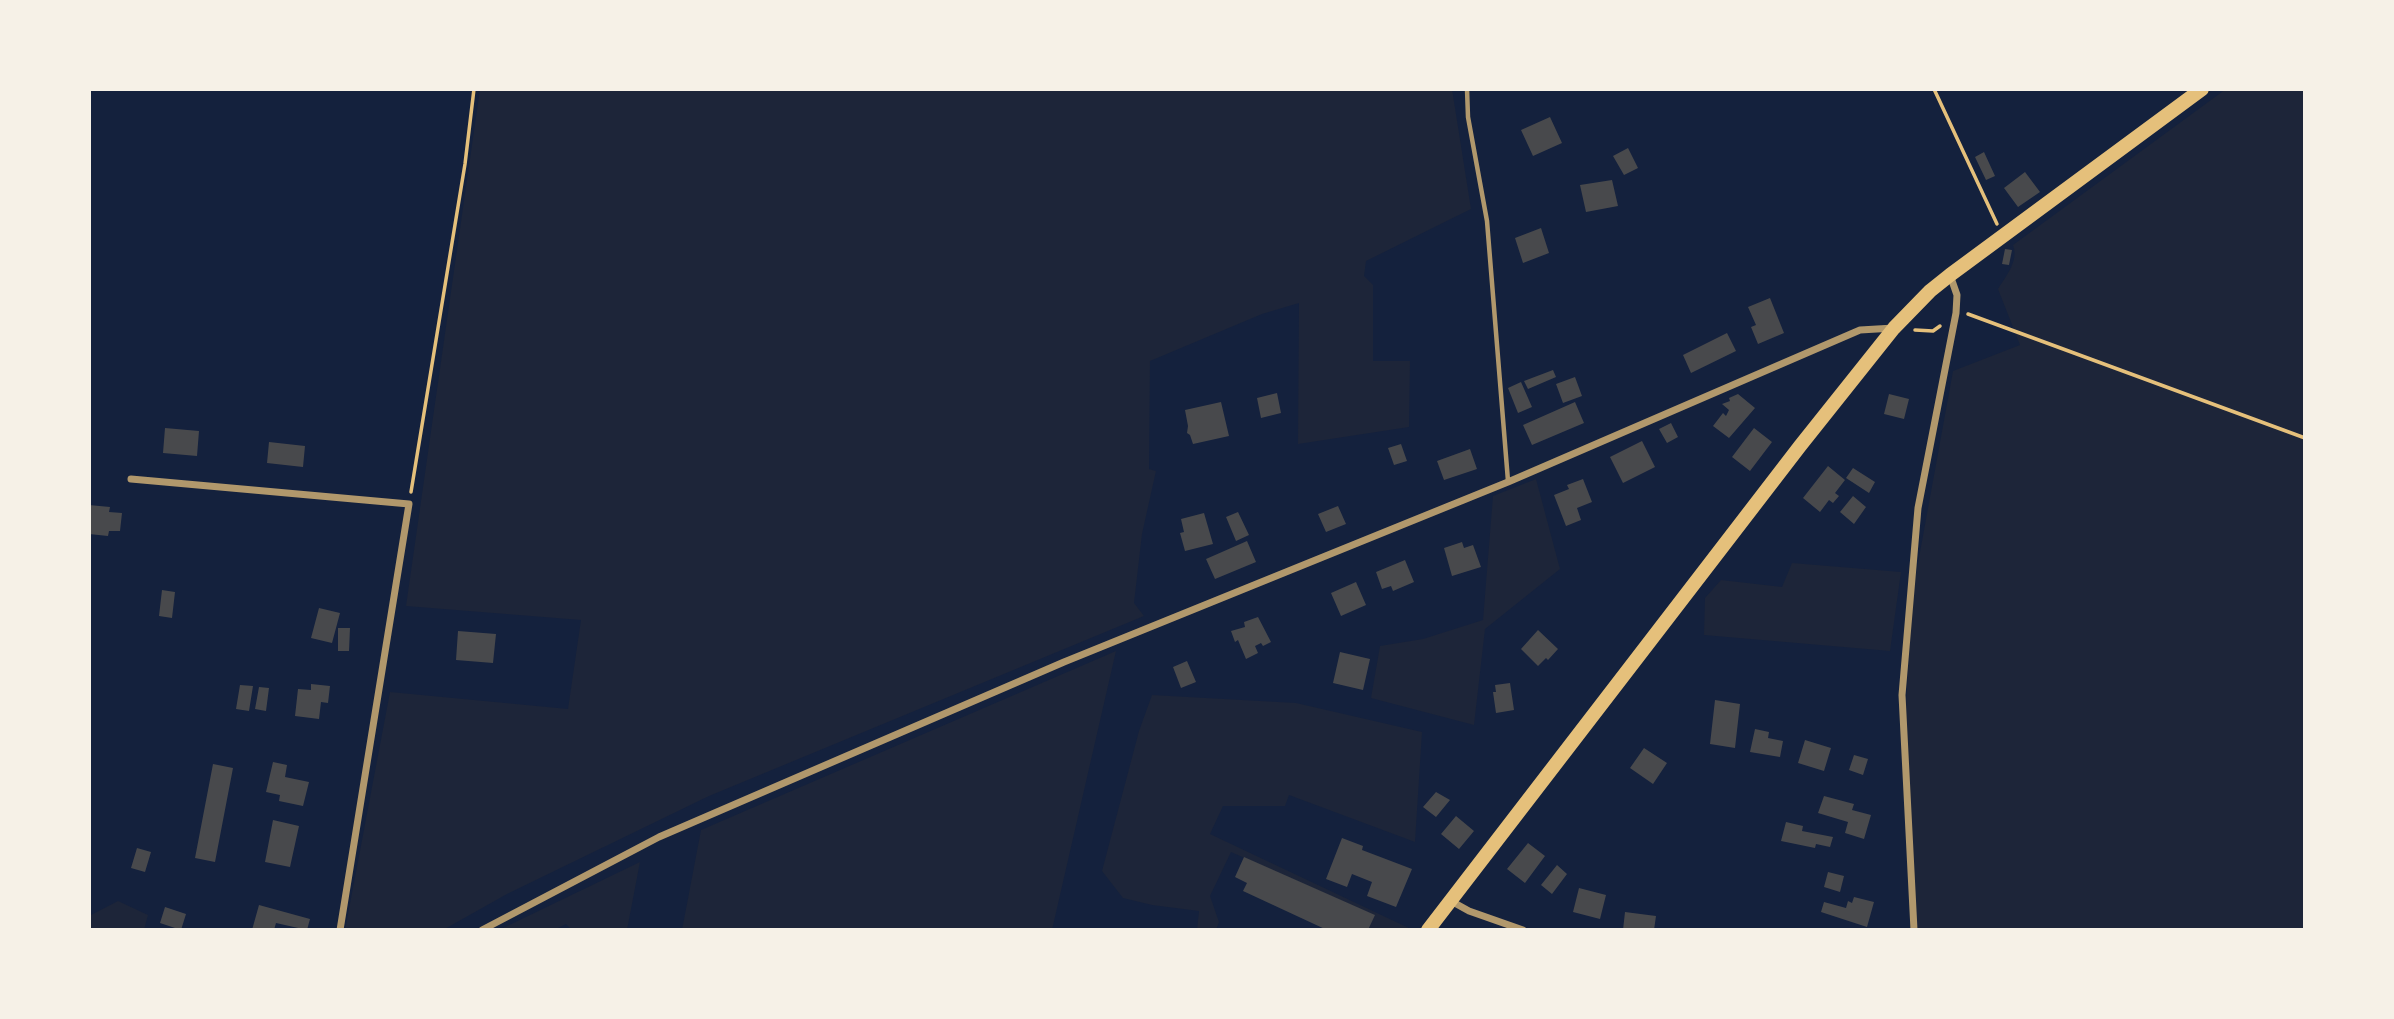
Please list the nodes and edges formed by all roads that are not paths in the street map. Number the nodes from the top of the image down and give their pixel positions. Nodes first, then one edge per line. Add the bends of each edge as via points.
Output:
1 (1467, 89) edge
2 (2202, 89) edge
3 (1950, 275) junction
4 (1894, 328) junction
5 (131, 479) dead end
6 (1508, 482) junction
7 (1451, 901) junction
8 (340, 930) edge
9 (482, 930) edge
10 (1428, 930) edge
11 (1523, 930) edge
12 (1913, 930) edge

1 - 6 lane via 1487,221
2 - 3 main road
3 - 4 main road
3 - 12 street via 1957,295 1956,313 1918,508 1902,695
4 - 6 street via 1860,330
4 - 7 main road
5 - 8 street via 409,504
6 - 9 street via 1064,662 659,837
7 - 10 main road
7 - 11 street

